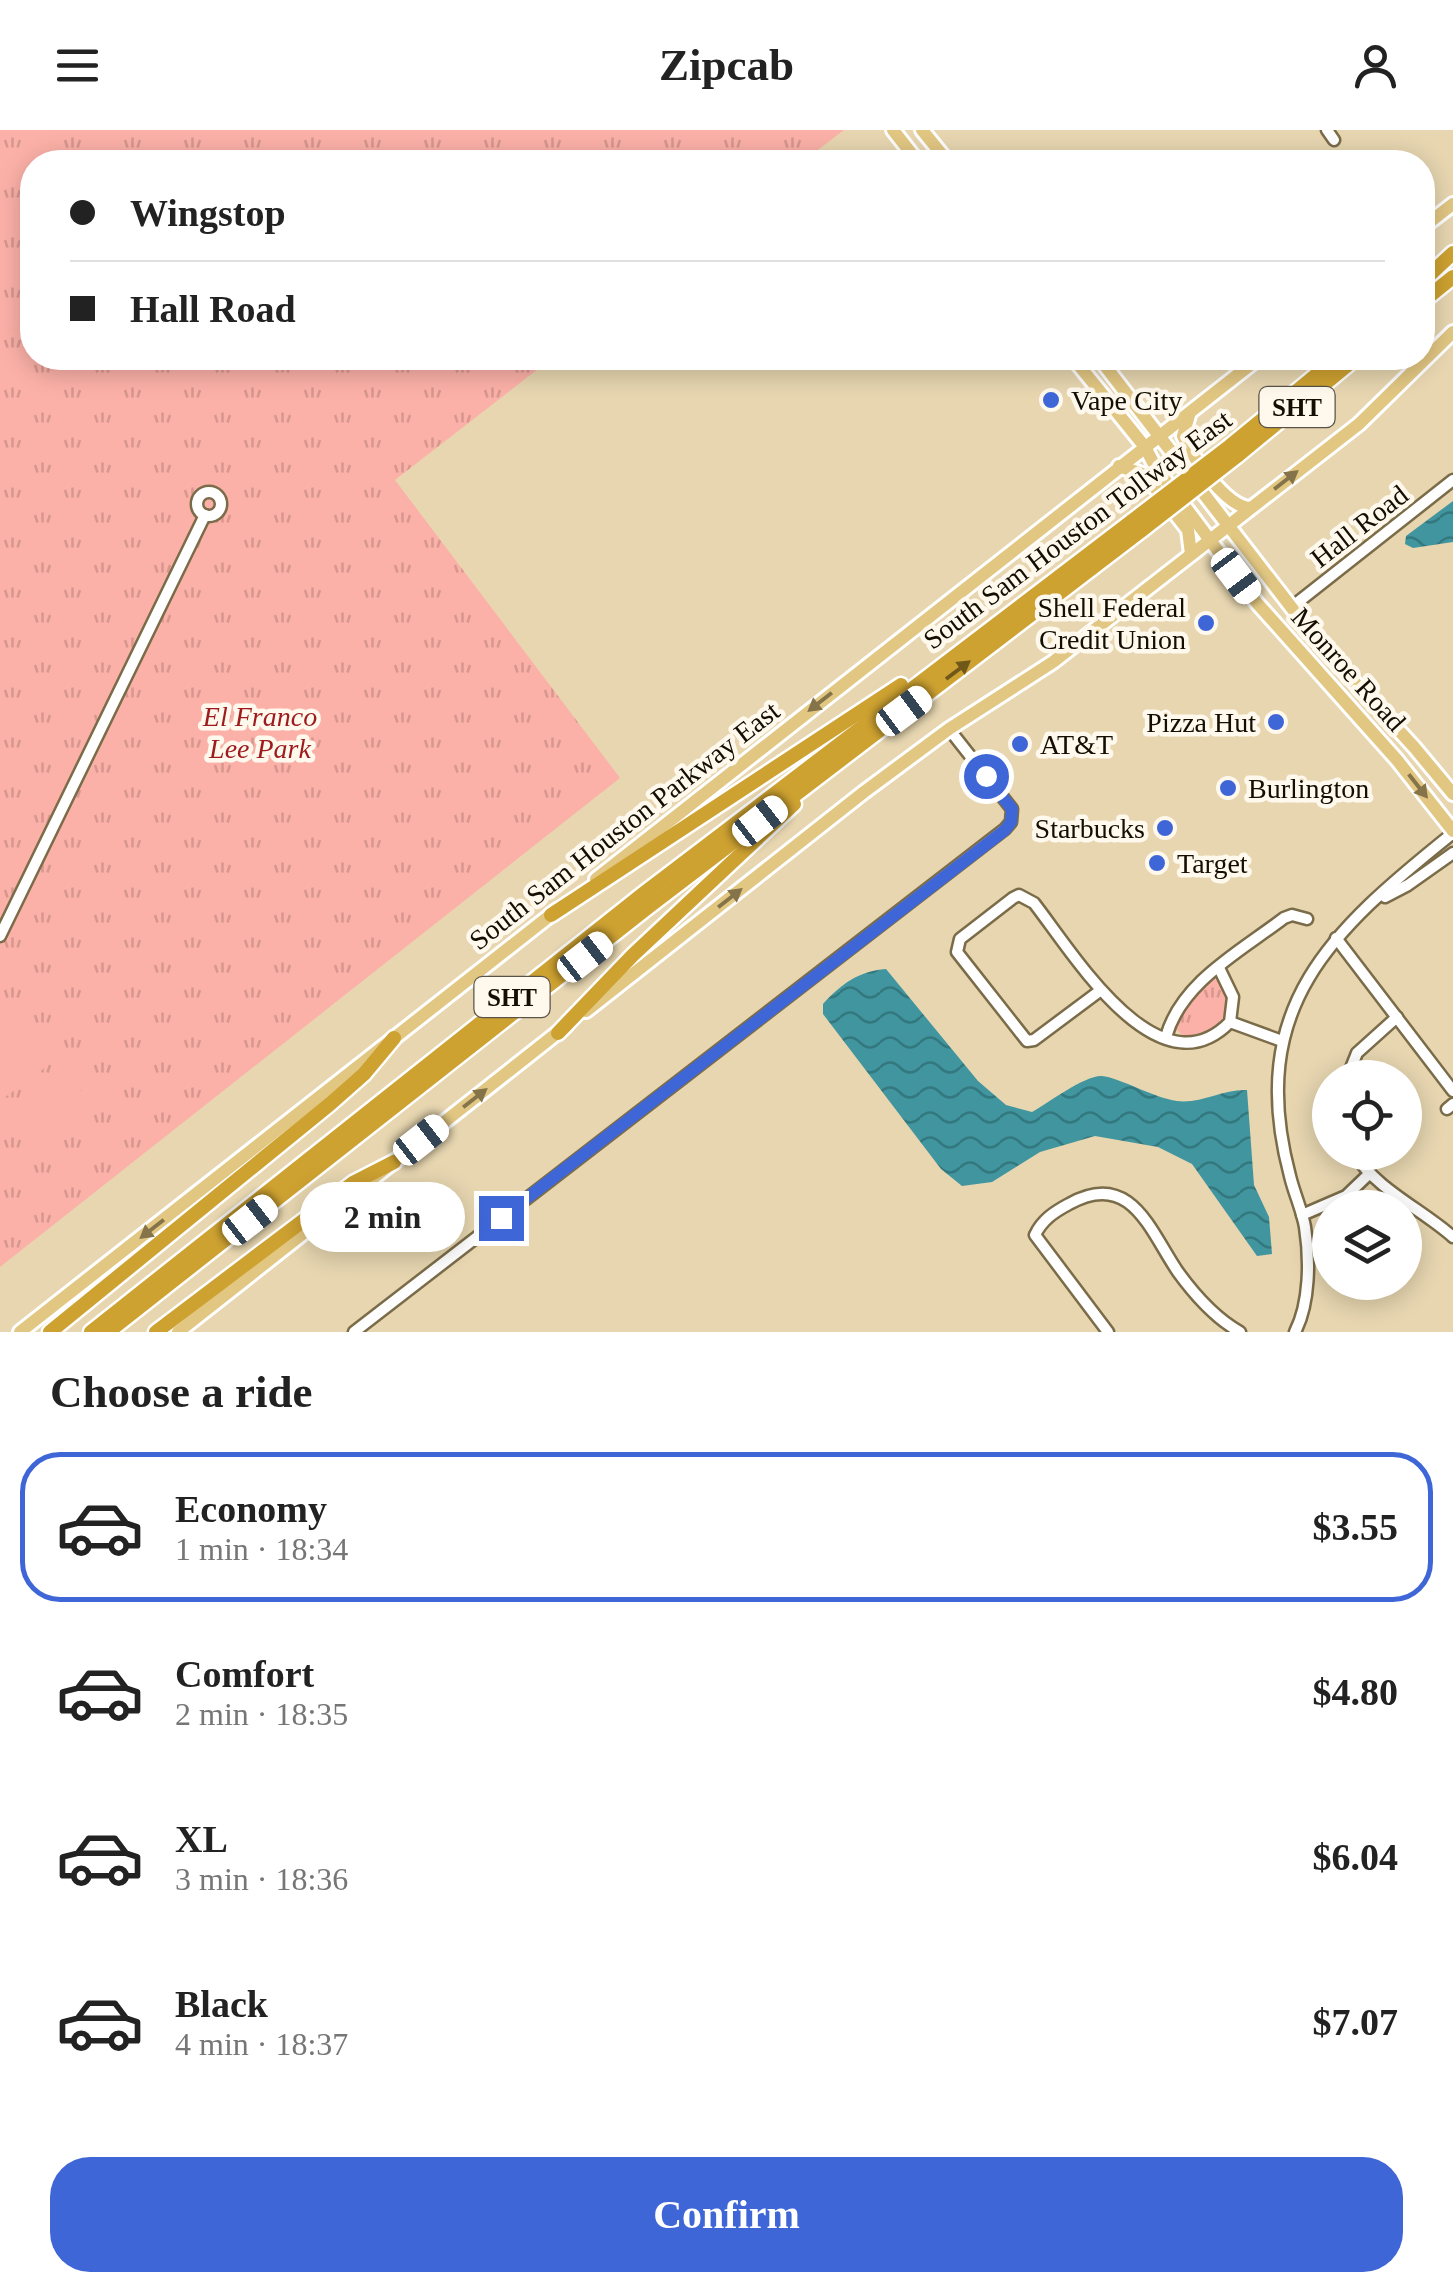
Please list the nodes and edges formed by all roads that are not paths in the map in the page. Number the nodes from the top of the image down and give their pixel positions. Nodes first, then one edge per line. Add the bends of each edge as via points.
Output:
1 (893, 130) edge
2 (922, 130) edge
3 (934, 146) junction
4 (908, 150) edge
5 (929, 150) edge
6 (938, 150) edge
7 (1453, 252) edge
8 (1435, 271) edge
9 (1453, 332) edge
10 (1435, 350) edge
11 (1083, 370) edge
12 (1109, 370) edge
13 (1244, 370) edge
14 (1325, 370) edge
15 (1340, 370) edge
16 (1414, 370) edge
17 (1190, 412) junction
18 (1160, 435) junction
19 (1144, 447) junction
20 (1234, 451) junction
21 (1120, 466) junction
22 (1453, 480) edge
23 (1250, 508) junction
24 (205, 515) dead end
25 (1137, 526) junction
26 (1228, 526) junction
27 (1209, 540) junction
28 (1191, 554) junction
29 (1292, 606) junction
30 (1322, 647) junction
31 (1308, 661) junction
32 (937, 667) junction
33 (949, 728) junction
34 (1414, 747) junction
35 (844, 756) junction
36 (1397, 760) junction
37 (1453, 794) edge
38 (1453, 832) edge
39 (1453, 853) edge
40 (1375, 902) junction
41 (551, 915) junction
42 (1308, 919) dead end
43 (0, 936) edge
44 (1336, 938) junction
45 (1219, 968) junction
46 (1101, 990) junction
47 (1397, 1018) junction
48 (1230, 1022) junction
49 (558, 1033) junction
50 (1166, 1037) junction
51 (394, 1038) junction
52 (1282, 1041) junction
53 (1354, 1060) edge
54 (1453, 1091) edge
55 (394, 1162) junction
56 (1366, 1170) edge
57 (1369, 1174) junction
58 (1302, 1215) junction
59 (1453, 1235) edge
60 (1232, 1330) edge
61 (20, 1332) edge
62 (50, 1332) edge
63 (91, 1332) edge
64 (108, 1332) edge
65 (156, 1332) edge
66 (178, 1332) edge
67 (354, 1332) edge
68 (1108, 1332) edge
69 (1296, 1332) edge

1 - 4 main road
2 - 3 main road
3 - 5 main road
3 - 6 main road
7 - 8 highway
10 -> 9 main road
11 - 19 main road, Monroe Road
12 - 18 main road, Monroe Road
13 - 17 main road, South Sam Houston Parkway East
14 - 20 highway, South Sam Houston Tollway East / SHT
15 - 20 highway, South Sam Houston Tollway East / SHT
23 -> 16 main road via 1359,424
17 - 18 main road, South Sam Houston Parkway East
17 - 23 main road via 1182,436 1189,450 1228,499
18 - 19 main road, South Sam Houston Parkway East
18 - 26 main road, Monroe Road
19 - 21 main road, South Sam Houston Parkway East
19 - 27 main road, Monroe Road
20 - 25 highway, South Sam Houston Tollway East / SHT, bridge
21 - 28 main road via 1145,475 1188,530
21 -> 41 main road, South Sam Houston Parkway East
22 - 29 street, Hall Road
23 - 26 main road
24 - 43 street
25 - 32 highway, South Sam Houston Tollway East / SHT
35 -> 25 highway, South Sam Houston Tollway East / SHT
26 - 27 main road
26 - 29 main road, Monroe Road
27 - 28 main road
27 - 31 main road, Monroe Road
28 - 33 main road via 1053,662
29 - 30 main road, Monroe Road
30 - 31 main road
30 - 34 main road, Monroe Road
31 - 36 main road, Monroe Road
32 - 41 highway
32 - 63 highway, South Sam Houston Tollway East / SHT
49 -> 33 main road
33 - 67 street via 1012,809 1005,830
34 - 36 main road
34 - 37 main road, Monroe Road
35 - 49 highway
35 - 64 highway, South Sam Houston Tollway East / SHT
36 -> 38 main road, Monroe Road
38 - 40 street
39 - 40 street
40 - 44 street
41 - 51 main road, South Sam Houston Parkway East
42 - 45 street via 1284,918
44 - 47 street
44 - 52 street via 1310,972
45 - 48 street via 1234,997
45 - 50 street via 1185,997
46 - 46 street via 1034,902 1019,895 960,938 957,952 1022,1038 1034,1040
46 - 50 street via 1138,1026
47 - 53 street
47 - 54 street
48 - 50 street via 1202,1040
48 - 52 street
55 -> 49 main road
51 -> 61 main road, South Sam Houston Parkway East
51 - 62 highway via 330,1104
52 - 58 street via 1278,1128
55 - 65 highway via 353,1183
55 - 66 main road
56 - 57 street
57 - 58 street via 1346,1196
57 - 59 street
58 - 69 street via 1308,1264
60 - 68 street via 1177,1270 1141,1214 1117,1196 1092,1193 1053,1213 1035,1236

